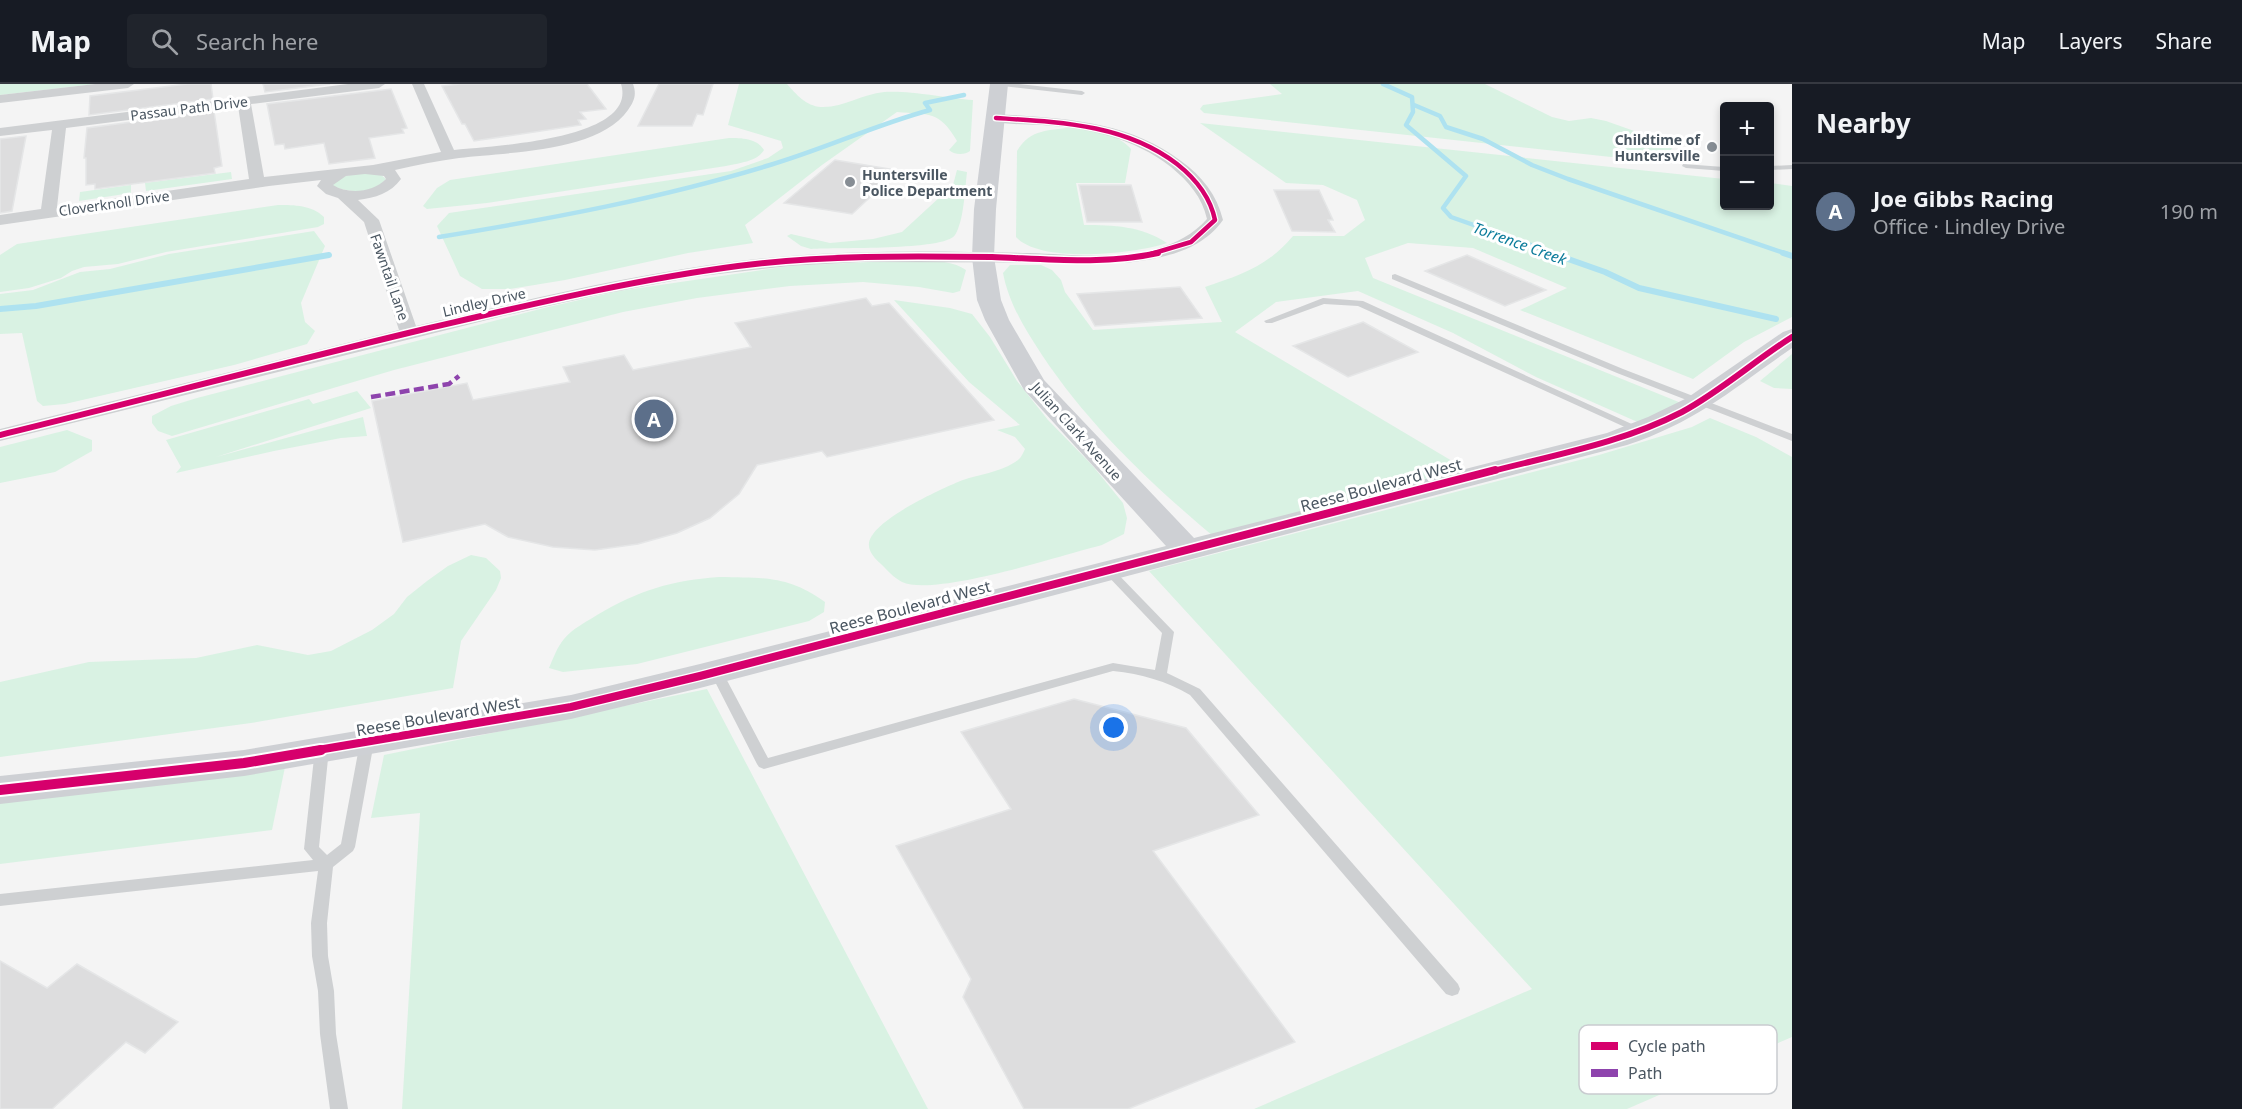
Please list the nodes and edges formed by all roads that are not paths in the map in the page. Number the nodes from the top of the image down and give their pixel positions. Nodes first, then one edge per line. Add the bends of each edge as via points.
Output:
1 (128, 84) edge
2 (379, 84) edge
3 (418, 84) edge
4 (627, 84) edge
5 (1000, 84) edge
6 (323, 87) edge
7 (1082, 93) dead end
8 (0, 99) edge
9 (244, 101) junction
10 (996, 118) junction
11 (60, 124) junction
12 (0, 132) edge
13 (481, 152) junction
14 (449, 155) junction
15 (1686, 166) dead end
16 (1792, 167) edge
17 (1774, 168) edge
18 (375, 169) junction
19 (1720, 169) edge
20 (340, 174) junction
21 (257, 183) junction
22 (389, 185) junction
23 (228, 187) junction
24 (337, 192) junction
25 (48, 213) junction
26 (0, 220) edge
27 (371, 220) junction
28 (983, 257) junction
29 (1395, 277) dead end
30 (1269, 321) dead end
31 (409, 333) junction
32 (1792, 337) edge
33 (1701, 401) junction
34 (1642, 431) junction
35 (0, 435) edge
36 (1792, 438) edge
37 (1186, 549) junction
38 (1108, 570) junction
39 (716, 672) junction
40 (1160, 675) junction
41 (367, 742) junction
42 (322, 749) junction
43 (0, 790) edge
44 (326, 864) junction
45 (0, 900) edge
46 (1452, 989) dead end
47 (339, 1109) edge

1 - 8 street
2 - 6 street, Passau Path Drive
3 - 14 street
4 - 13 street via 629,94 623,112 603,126 562,139
5 - 7 lane
5 - 10 street, Julian Clark Avenue
6 - 9 street, Passau Path Drive
9 - 11 street, Passau Path Drive
9 - 21 street
10 - 28 street, Julian Clark Avenue
10 - 28 street, Lindley Drive via 1093,126 1141,142 1170,159 1206,191 1215,220 1189,243 1130,257
11 - 12 street, Passau Path Drive
11 - 25 street
13 - 14 street
13 - 22 street via 434,164
14 - 18 street
15 - 19 lane
16 - 17 lane
18 - 20 street, Cloverknoll Drive
18 - 22 street via 393,175
20 - 21 street, Cloverknoll Drive
20 - 24 street via 325,186
21 - 23 street, Cloverknoll Drive
22 - 24 street, Cloverknoll Drive via 366,193
22 - 27 street, Fawntail Lane
23 - 24 street, Cloverknoll Drive
23 - 25 street, Cloverknoll Drive
24 - 27 street, Fawntail Lane
25 - 26 street, Cloverknoll Drive
27 - 31 street, Fawntail Lane
28 - 31 street, Lindley Drive via 840,257 732,267 635,281
28 - 37 street, Julian Clark Avenue via 989,300 1033,384
29 - 33 lane
30 - 34 lane via 1323,301 1360,303
31 - 35 street, Lindley Drive
32 - 33 street, Reese Boulevard West
33 - 34 street, Reese Boulevard West
33 - 36 lane
34 - 37 street, Reese Boulevard West
37 - 38 street, Reese Boulevard West
38 - 39 street, Reese Boulevard West
38 - 40 lane via 1168,632
39 - 40 lane via 764,764 1113,667
39 - 41 street, Reese Boulevard West via 571,707
40 - 46 lane via 1195,692
41 - 42 street, Reese Boulevard West
41 - 44 lane via 348,847
42 - 43 street, Reese Boulevard West via 244,763
42 - 44 lane via 311,849
44 - 45 lane
44 - 47 lane via 319,923 320,956

